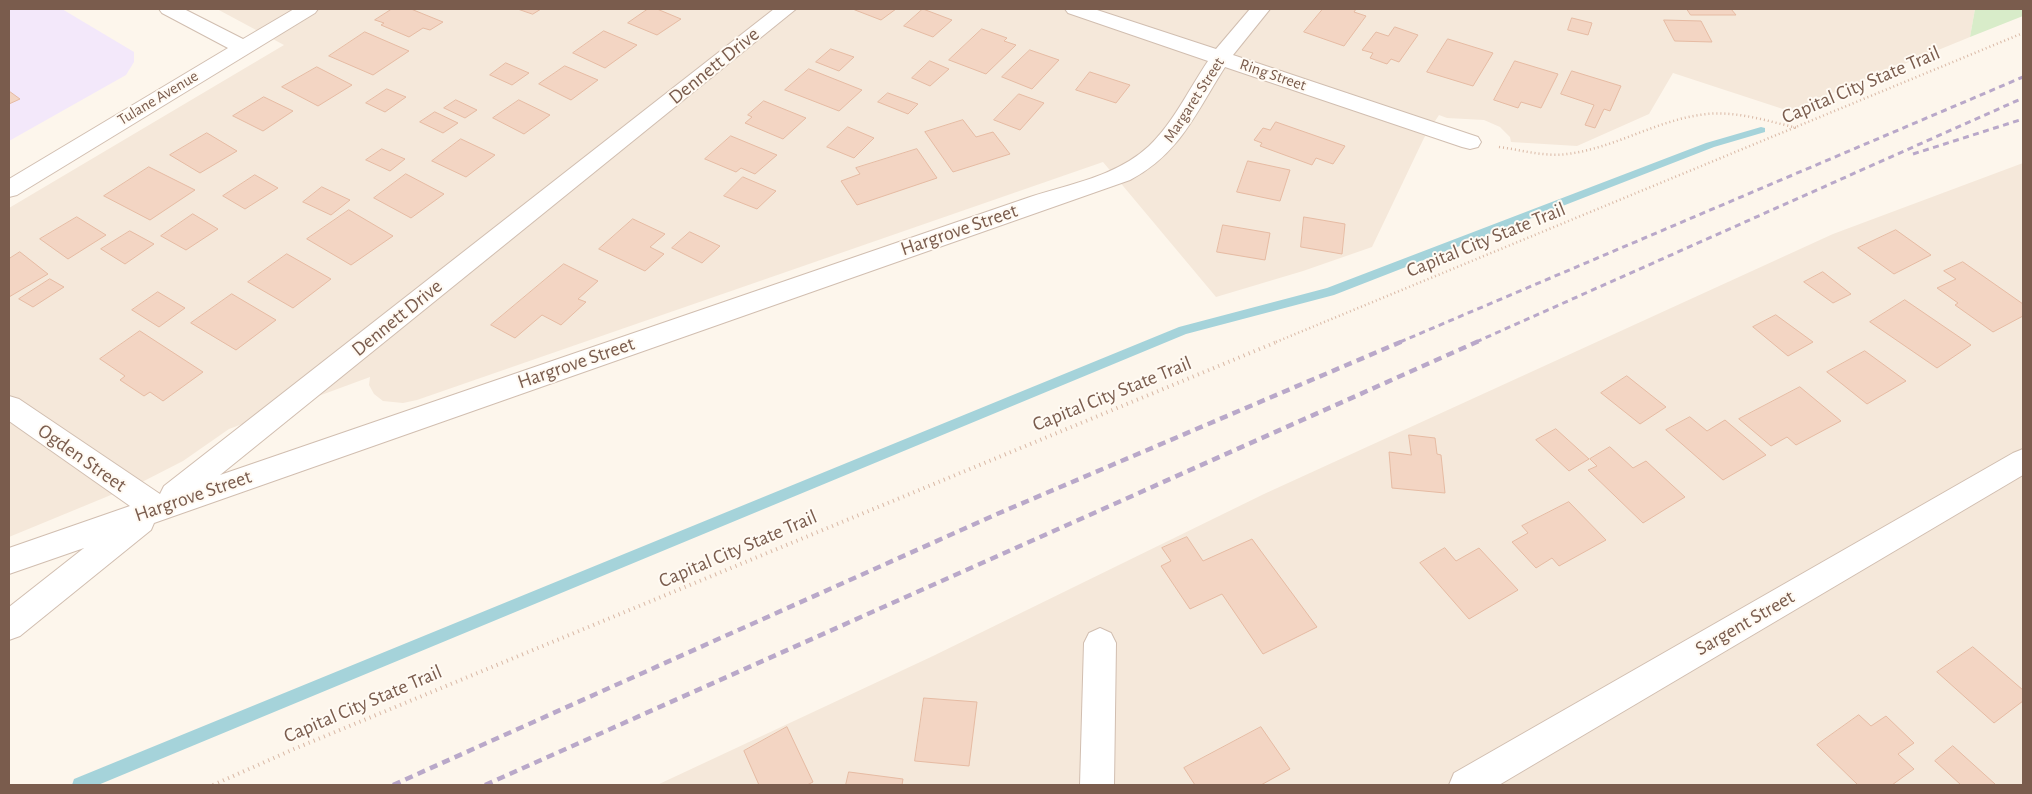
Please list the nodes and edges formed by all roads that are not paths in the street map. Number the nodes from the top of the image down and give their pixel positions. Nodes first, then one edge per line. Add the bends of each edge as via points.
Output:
1 (169, 9) edge
2 (308, 9) edge
3 (786, 9) edge
4 (1076, 9) edge
5 (1260, 9) edge
6 (242, 47) junction
7 (1221, 57) junction
8 (1470, 142) road end
9 (1142, 164) joint
10 (9, 189) edge
11 (9, 407) edge
12 (2023, 461) edge
13 (156, 508) junction
14 (9, 561) edge
15 (9, 626) edge
16 (1100, 643) dead end
17 (1097, 785) edge
18 (1467, 785) edge

1 - 6 street
2 - 6 street, Tulane Avenue
3 - 13 street, Dennett Drive
4 - 7 street, Ring Street
5 - 7 street, Margaret Street
6 - 10 street, Tulane Avenue
7 - 8 street, Ring Street
7 - 9 street, Margaret Street via 1162,148
9 - 13 street, Hargrove Street via 1106,181
11 - 13 street, Ogden Street
12 - 18 street, Sargent Street
13 - 14 street, Hargrove Street
13 - 15 street, Dennett Drive
16 - 17 street

